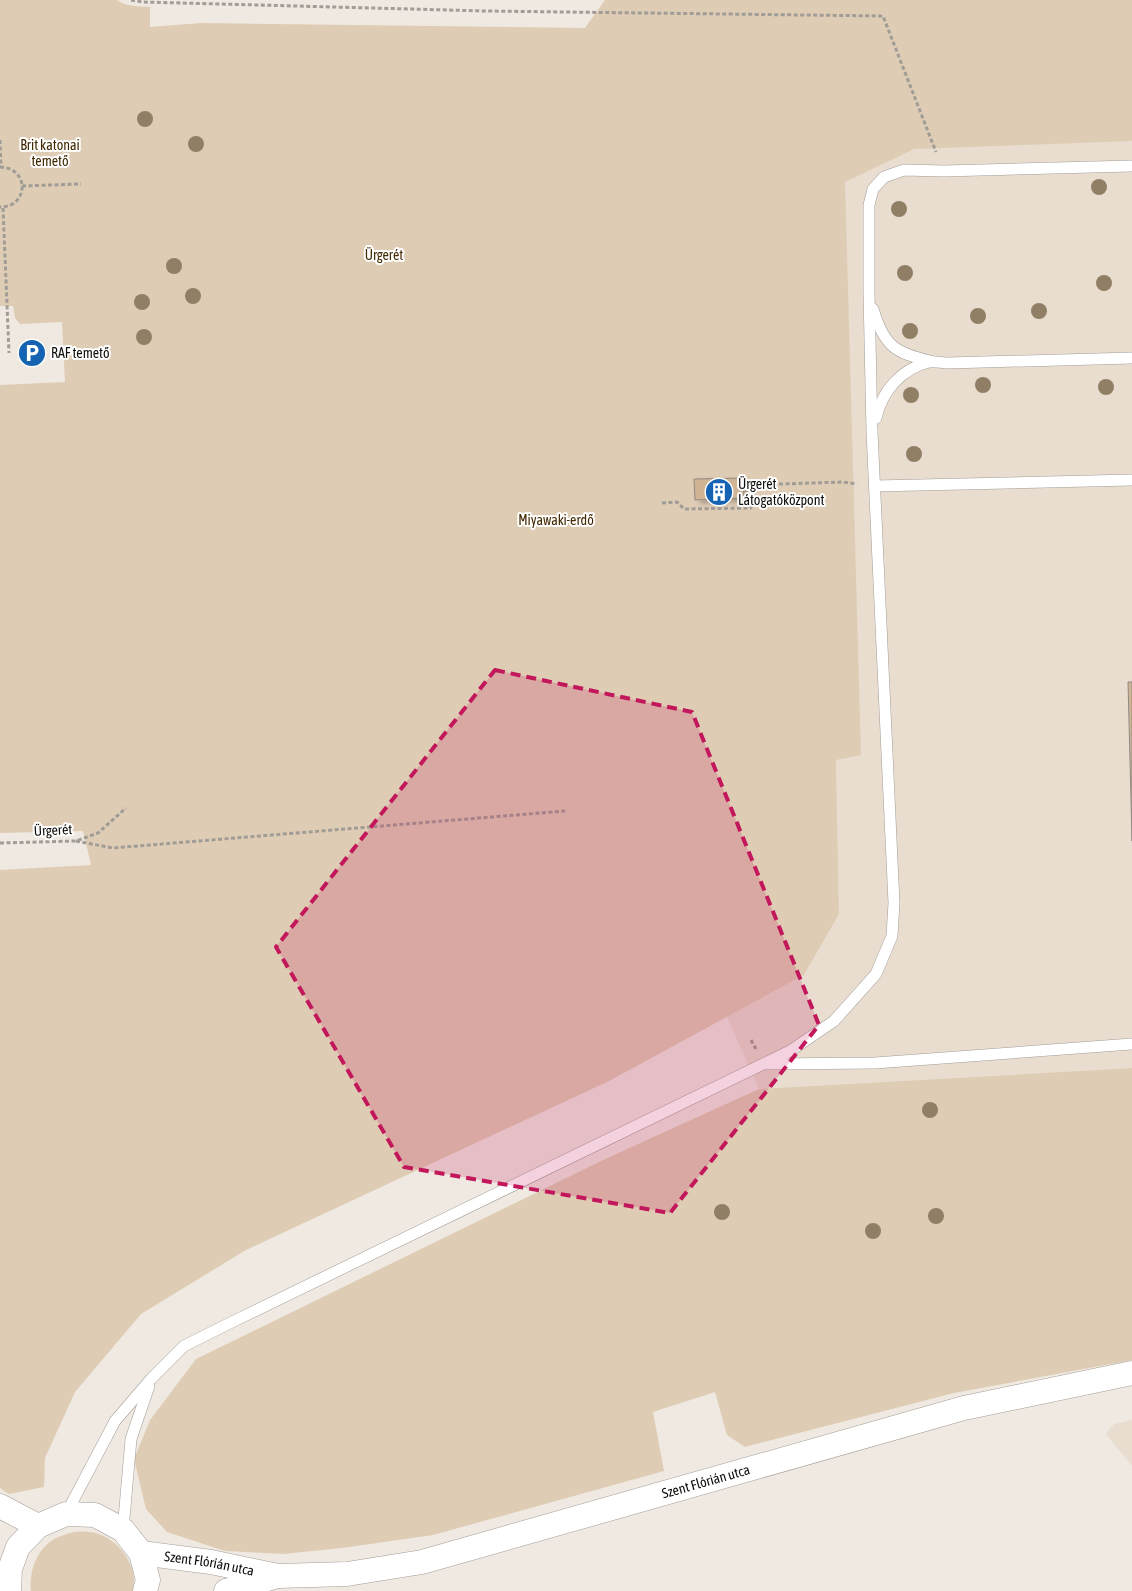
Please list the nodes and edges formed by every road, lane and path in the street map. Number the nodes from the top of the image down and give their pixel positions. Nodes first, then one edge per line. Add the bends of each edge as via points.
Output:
1 (131, 0) edge
2 (0, 140) edge
3 (1132, 166) edge
4 (0, 167) edge
5 (944, 171) junction
6 (82, 184) dead end
7 (22, 186) junction
8 (1, 208) edge
9 (869, 293) junction
10 (9, 353) dead end
11 (1132, 358) edge
12 (931, 362) junction
13 (872, 432) junction
14 (1132, 480) edge
15 (743, 485) dead end
16 (751, 485) junction
17 (875, 486) junction
18 (662, 503) dead end
19 (126, 808) dead end
20 (565, 811) dead end
21 (76, 841) junction
22 (0, 844) edge
23 (1132, 1044) edge
24 (764, 1064) junction
25 (1132, 1373) edge
26 (151, 1379) junction
27 (0, 1506) edge
28 (66, 1514) junction
29 (38, 1526) junction
30 (124, 1530) junction
31 (141, 1553) junction
32 (284, 1579) junction
33 (6, 1586) edge
34 (145, 1591) edge
35 (226, 1591) edge

1 - 5 path via 486,12 883,16
2 - 4 path
3 - 5 lane
4 - 7 path via 16,172
5 - 9 lane via 904,170 884,178 873,189 869,205
6 - 7 path
7 - 8 path via 17,201
8 - 10 path
9 - 12 lane via 883,335 893,347 908,356
9 - 13 lane
11 - 12 lane
12 - 13 lane via 910,369 890,387 878,408
13 - 17 lane
14 - 17 lane
15 - 16 path
16 - 17 path via 843,482
16 - 18 path via 752,508 684,509 677,502
17 - 24 lane via 894,903 892,936 876,974 834,1021 790,1051
19 - 21 path, Ürgerét via 98,833
20 - 21 path via 112,848
21 - 22 path, Ürgerét
23 - 24 lane via 875,1063
24 - 26 lane via 184,1346
25 - 32 street, Szent Flórián utca via 964,1408 422,1562 347,1574
26 - 28 lane via 115,1421
26 - 30 lane via 131,1439
27 - 29 street
28 - 29 street
28 - 30 street via 95,1516
29 - 33 street via 18,1547
30 - 31 street
31 - 32 street, Szent Flórián utca via 211,1562
31 - 34 street via 148,1580
32 - 35 street, Szent Flórián utca

